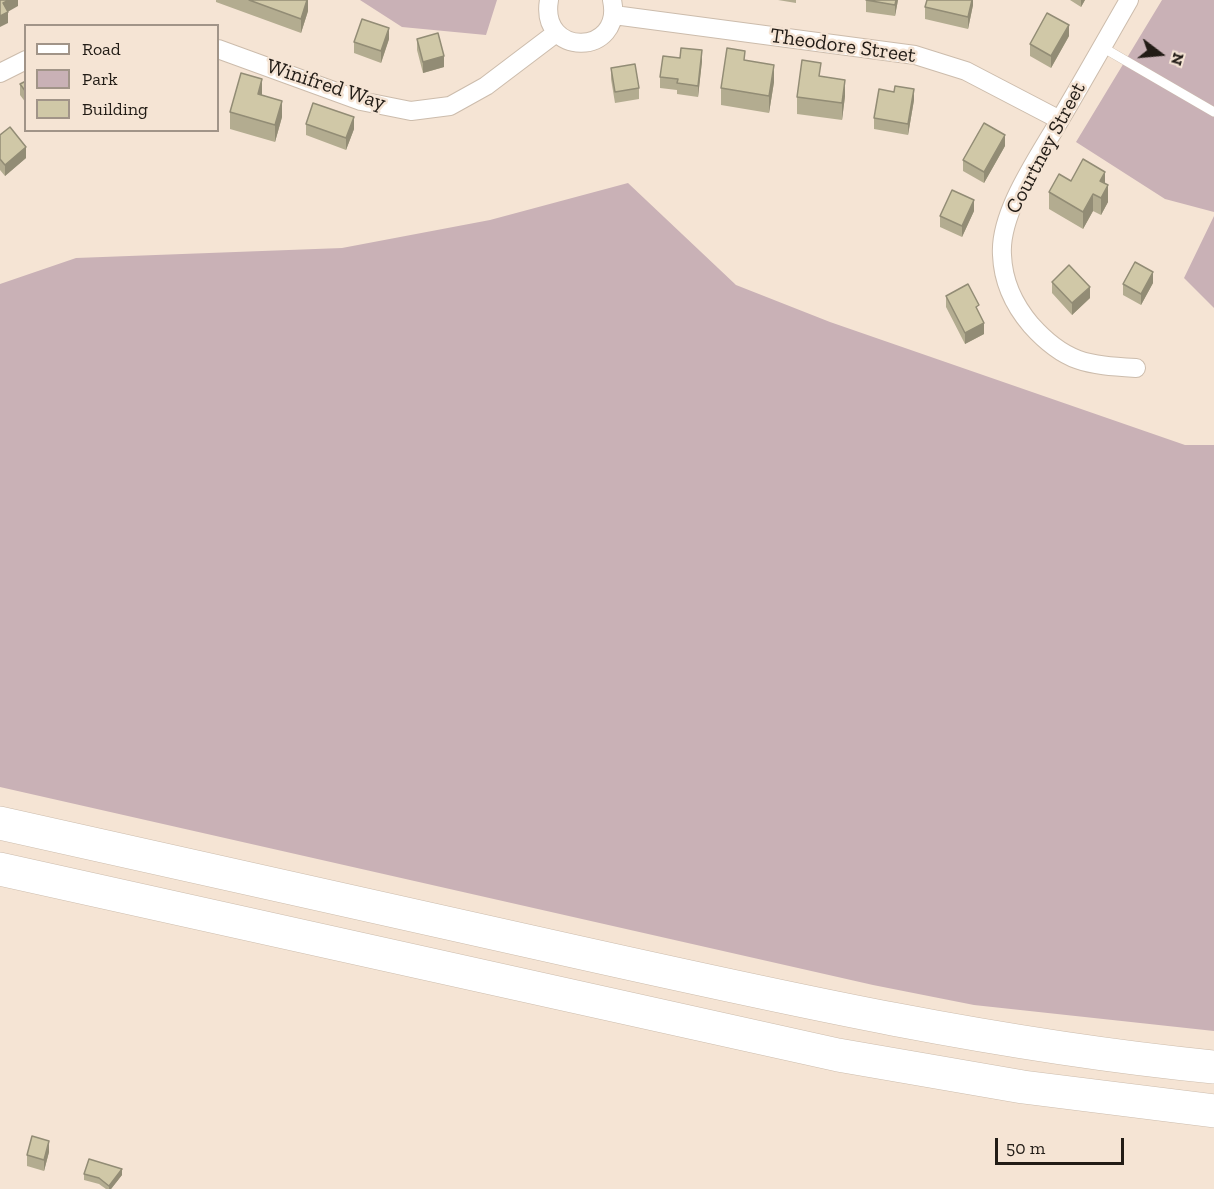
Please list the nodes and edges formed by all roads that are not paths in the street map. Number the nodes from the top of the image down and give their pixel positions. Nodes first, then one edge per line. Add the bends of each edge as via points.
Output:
1 (549, 0) edge
2 (1129, 0) edge
3 (613, 7) edge
4 (556, 33) junction
5 (1102, 47) junction
6 (219, 49) edge
7 (24, 61) edge
8 (0, 74) edge
9 (1214, 112) edge
10 (1060, 120) junction
11 (1136, 368) dead end
12 (0, 823) edge
13 (0, 869) edge
14 (1214, 1067) edge
15 (1214, 1111) edge

1 - 4 street via 549,18
2 - 5 street, Courtney Street
3 - 4 street via 606,32 591,42 572,42
3 - 10 street, Theodore Street via 915,55 966,70
4 - 6 street, Winifred Way via 486,86 450,106 411,111 361,101
5 - 9 lane
5 - 10 street, Courtney Street
7 - 8 street
10 - 11 street, Courtney Street via 1008,216 1001,253 1008,288 1022,315 1047,342 1067,356 1096,366
12 - 14 highway via 881,1018 1016,1041
13 - 15 highway via 838,1055 1023,1087

